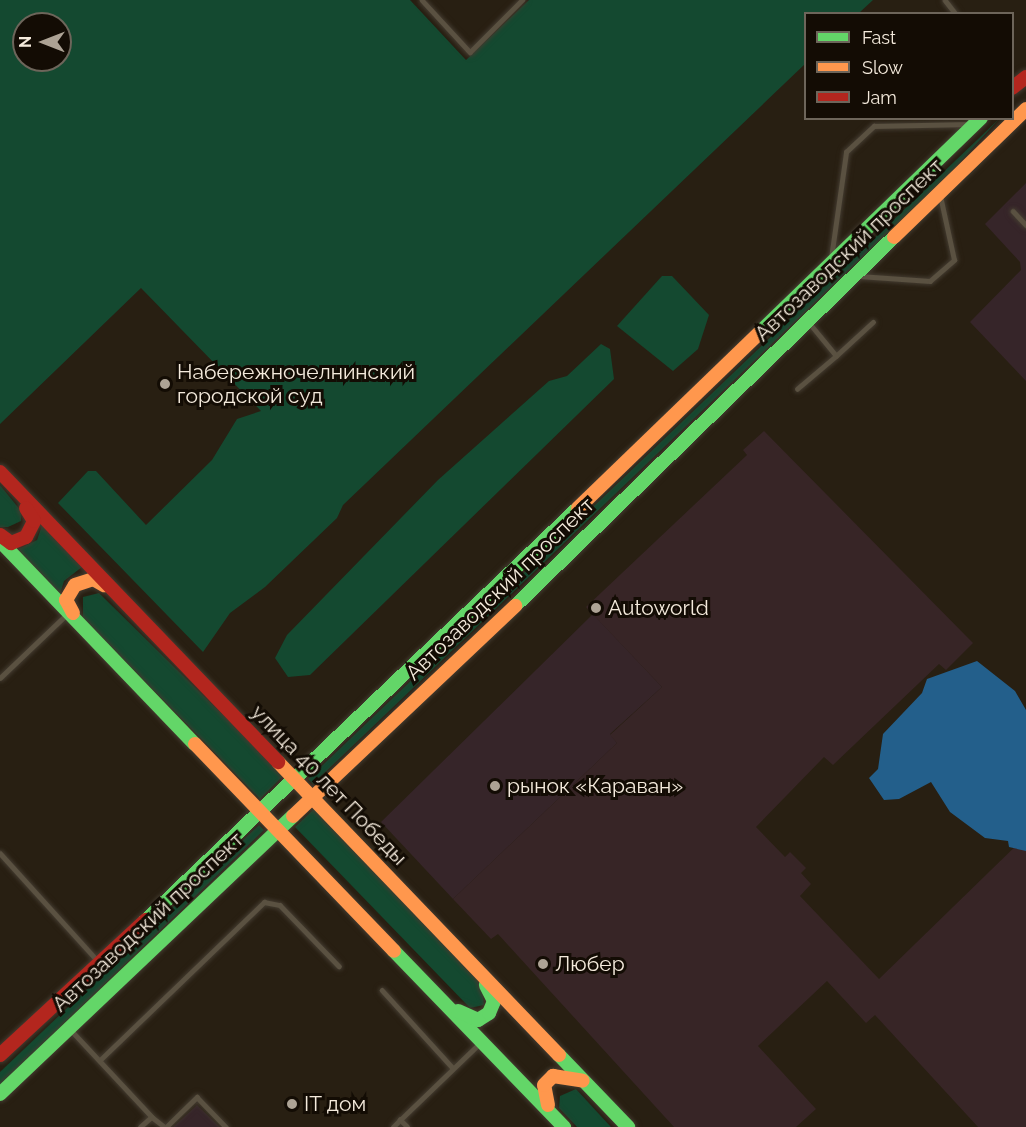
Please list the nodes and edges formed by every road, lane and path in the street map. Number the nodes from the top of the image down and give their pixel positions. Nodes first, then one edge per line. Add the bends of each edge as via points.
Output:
1 (422, 0) edge
2 (522, 0) edge
3 (945, 0) edge
4 (954, 12) edge
5 (1026, 76) edge
6 (1014, 86) edge
7 (919, 120) edge
8 (1012, 120) edge
9 (978, 121) edge
10 (915, 125) junction
11 (940, 193) junction
12 (1013, 211) dead end
13 (1026, 225) edge
14 (830, 266) junction
15 (853, 276) junction
16 (816, 279) junction
17 (831, 296) junction
18 (806, 320) junction
19 (873, 322) dead end
20 (836, 356) junction
21 (797, 388) dead end
22 (0, 472) edge
23 (13, 487) junction
24 (0, 535) edge
25 (0, 541) edge
26 (113, 591) junction
27 (69, 612) junction
28 (80, 624) junction
29 (0, 678) edge
30 (296, 781) junction
31 (313, 800) junction
32 (262, 812) junction
33 (279, 830) junction
34 (0, 853) edge
35 (98, 961) junction
36 (339, 966) dead end
37 (482, 975) junction
38 (382, 990) dead end
39 (449, 1006) junction
40 (68, 1026) junction
41 (483, 1040) junction
42 (0, 1055) edge
43 (100, 1060) junction
44 (453, 1068) junction
45 (585, 1082) junction
46 (0, 1094) edge
47 (152, 1116) junction
48 (400, 1120) junction
49 (562, 1124) edge
50 (141, 1127) edge
51 (166, 1127) edge
52 (226, 1127) edge
53 (393, 1127) edge
54 (407, 1127) edge
55 (628, 1127) edge

1 - 2 lane via 470,52
3 - 4 lane
5 - 6 street
7 - 10 lane
8 - 11 street, Автозаводский проспект
9 - 10 lane
9 - 14 street, Автозаводский проспект
10 - 14 lane via 873,126 846,152
11 - 15 street, Автозаводский проспект
11 - 15 lane via 954,260 930,281
12 - 13 lane
14 - 16 street, Автозаводский проспект
15 - 17 street, Автозаводский проспект
16 - 17 street via 829,279
16 - 30 street, Автозаводский проспект
17 - 18 street, Автозаводский проспект
18 - 20 lane
18 - 31 street, Автозаводский проспект
19 - 20 lane
20 - 21 lane
22 - 23 street, улица 40 лет Победы
23 - 24 street via 34,521 19,542
23 - 26 street, улица 40 лет Победы
25 - 27 street
26 - 28 street via 93,579 75,585 66,600
26 - 30 street, улица 40 лет Победы
27 - 28 street
27 - 29 lane
28 - 32 street
30 - 31 street, улица 40 лет Победы
30 - 32 street, Автозаводский проспект
31 - 33 street, Автозаводский проспект
31 - 37 street, улица 40 лет Победы
32 - 33 street
32 - 35 street, Автозаводский проспект
33 - 39 street
33 - 40 street, Автозаводский проспект
34 - 35 lane
35 - 42 street, Автозаводский проспект
36 - 43 lane via 280,905 264,902
37 - 39 street via 494,1001 489,1013 478,1020
37 - 45 street, улица 40 лет Победы
38 - 44 lane
39 - 41 street
40 - 43 lane
40 - 46 street, Автозаводский проспект
41 - 44 lane
41 - 49 street
43 - 47 lane
44 - 48 lane
45 - 49 street via 552,1076 544,1086 543,1098
45 - 55 street, улица 40 лет Победы
47 - 50 lane
47 - 51 lane
48 - 53 lane
48 - 54 lane
51 - 52 lane via 197,1097

